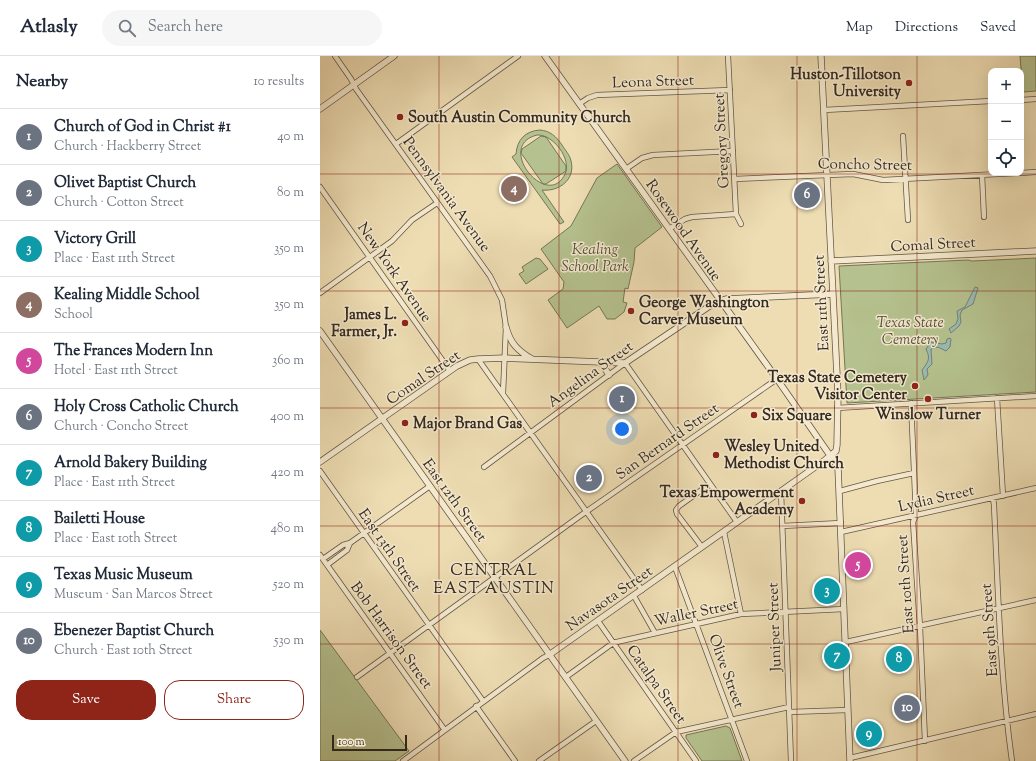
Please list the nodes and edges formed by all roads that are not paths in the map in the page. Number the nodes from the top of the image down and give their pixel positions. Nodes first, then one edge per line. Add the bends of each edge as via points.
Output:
1 (335, 56) edge
2 (394, 56) edge
3 (518, 56) edge
4 (545, 56) edge
5 (728, 56) edge
6 (821, 56) edge
7 (354, 84) junction
8 (730, 90) junction
9 (1036, 99) edge
10 (1024, 100) edge
11 (988, 101) edge
12 (579, 104) junction
13 (320, 109) edge
14 (824, 110) junction
15 (903, 136) dead end
16 (396, 144) junction
17 (734, 151) junction
18 (626, 169) junction
19 (1036, 172) edge
20 (1024, 173) edge
21 (827, 174) junction
22 (982, 175) junction
23 (988, 175) edge
24 (906, 178) junction
25 (735, 179) junction
26 (320, 187) edge
27 (437, 203) junction
28 (736, 214) junction
29 (984, 217) dead end
30 (908, 220) dead end
31 (741, 224) dead end
32 (669, 229) junction
33 (1036, 251) edge
34 (370, 258) junction
35 (830, 262) junction
36 (320, 293) edge
37 (832, 294) junction
38 (720, 301) junction
39 (506, 327) junction
40 (320, 332) edge
41 (504, 358) junction
42 (478, 359) junction
43 (533, 360) junction
44 (601, 362) junction
45 (625, 363) junction
46 (450, 371) junction
47 (609, 375) junction
48 (777, 379) junction
49 (503, 393) junction
50 (1036, 396) edge
51 (997, 398) junction
52 (911, 403) junction
53 (837, 408) junction
54 (382, 419) junction
55 (530, 432) junction
56 (682, 445) junction
57 (831, 456) junction
58 (320, 462) edge
59 (484, 467) dead end
60 (320, 471) edge
61 (914, 473) junction
62 (710, 484) junction
63 (430, 486) junction
64 (1036, 488) edge
65 (840, 491) junction
66 (780, 492) junction
67 (1003, 496) junction
68 (993, 498) junction
69 (587, 512) junction
70 (916, 515) junction
71 (737, 522) junction
72 (841, 523) junction
73 (782, 526) junction
74 (724, 532) junction
75 (841, 532) junction
76 (364, 533) junction
77 (702, 548) junction
78 (323, 561) edge
79 (675, 567) junction
80 (495, 578) junction
81 (642, 590) junction
82 (634, 596) junction
83 (1036, 600) edge
84 (999, 608) junction
85 (844, 609) junction
86 (786, 612) junction
87 (741, 614) junction
88 (598, 621) junction
89 (696, 624) junction
90 (429, 625) junction
91 (920, 627) junction
92 (655, 633) junction
93 (846, 642) junction
94 (613, 643) junction
95 (390, 653) junction
96 (549, 654) junction
97 (357, 677) dead end
98 (566, 677) junction
99 (483, 701) junction
100 (476, 706) junction
101 (790, 709) junction
102 (847, 710) junction
103 (1036, 714) edge
104 (732, 720) junction
105 (596, 721) junction
106 (1006, 721) junction
107 (444, 729) junction
108 (676, 732) junction
109 (925, 740) junction
110 (850, 759) edge
111 (404, 761) edge
112 (515, 761) edge
113 (539, 761) edge
114 (625, 761) edge
115 (634, 761) edge
116 (696, 761) edge
117 (747, 761) edge
118 (791, 761) edge
119 (1012, 761) edge

1 - 7 street, Pennsylvania Avenue
2 - 7 street
3 - 16 street
4 - 12 street, Rosewood Avenue
5 - 8 street, Gregory Street
6 - 14 street, East 11th Street
7 - 13 street
7 - 16 street, Pennsylvania Avenue
8 - 12 street, Leona Street via 597,95
8 - 17 street, Gregory Street
9 - 10 street
11 - 14 street
12 - 18 street, Rosewood Avenue
14 - 21 street, East 11th Street
15 - 24 street
16 - 27 street, Pennsylvania Avenue
17 - 18 street via 653,155 642,158
17 - 25 street, Gregory Street
18 - 32 street, Rosewood Avenue
19 - 20 street, Concho Street
21 - 24 street, Concho Street via 853,174 883,180
21 - 25 street, Concho Street
21 - 35 street, East 11th Street
22 - 23 street, Concho Street
22 - 24 street, Concho Street
22 - 29 street
24 - 30 street
25 - 28 street, Gregory Street
26 - 34 street, New York Avenue
27 - 34 street via 412,220 392,242
27 - 39 street, Pennsylvania Avenue via 490,276 502,300
28 - 31 street, Gregory Street
28 - 32 street via 692,217
32 - 38 street, Rosewood Avenue
33 - 35 street, Comal Street
34 - 36 street
34 - 46 street, New York Avenue
35 - 37 street, East 11th Street
37 - 38 street, Angelina Street
37 - 53 street, East 11th Street
38 - 45 street, Angelina Street
38 - 48 street, Rosewood Avenue
39 - 41 street, Pennsylvania Avenue
39 - 43 street via 516,348
40 - 54 street, East 12th Street
41 - 42 street, Comal Street
41 - 43 street, Comal Street
41 - 49 street, Pennsylvania Avenue
42 - 46 street, Comal Street via 463,362
42 - 49 street
43 - 44 street, Comal Street
44 - 45 street, Comal Street
44 - 47 street
45 - 47 street, Angelina Street
45 - 56 street
46 - 54 street, Comal Street
47 - 55 street, Angelina Street
48 - 56 street, San Bernard Street
48 - 57 street, Rosewood Avenue
49 - 55 street
50 - 51 street
51 - 52 street
51 - 67 street
52 - 53 street
52 - 61 street, East 10th Street
53 - 57 street, East 11th Street via 837,446
54 - 58 street, Comal Street
54 - 63 street, East 12th Street
55 - 59 street, Angelina Street
55 - 69 street
56 - 62 street
56 - 69 street, San Bernard Street
57 - 65 street via 838,467
57 - 66 street, Navasota Street
60 - 76 street, East 13th Street
61 - 65 street
61 - 70 street, East 10th Street
62 - 71 street
62 - 77 street via 676,510
63 - 76 street
63 - 80 street, East 12th Street
64 - 67 street, Lydia Street
65 - 72 street
66 - 71 street, Navasota Street
66 - 73 street, Juniper Street
67 - 68 street, Lydia Street
68 - 70 street, Lydia Street
68 - 84 street, East 9th Street
69 - 80 street, San Bernard Street
69 - 81 street
70 - 75 street, Lydia Street
70 - 91 street, East 10th Street via 913,522
71 - 74 street, Navasota Street
72 - 73 street
72 - 75 street
73 - 86 street, Juniper Street
74 - 77 street, Navasota Street
74 - 87 street
75 - 85 street
76 - 78 street via 350,543 347,550
76 - 90 street, East 13th Street
77 - 79 street, Navasota Street
78 - 95 street, Bob Harrison Street
79 - 81 street, Navasota Street
79 - 89 street, Olive Street
80 - 90 street, San Bernard Street
80 - 96 street, East 12th Street
81 - 82 street, Navasota Street
82 - 88 street, Navasota Street
82 - 92 street
83 - 84 street
84 - 91 street
84 - 106 street, East 9th Street
85 - 86 street, Waller Street
85 - 93 street
86 - 87 street, Waller Street
86 - 101 street, Juniper Street
87 - 89 street, Waller Street
88 - 94 street, Catalpa Street
88 - 96 street, Navasota Street
89 - 92 street, Waller Street
89 - 104 street, Olive Street
90 - 95 street, San Bernard Street
90 - 99 street, East 13th Street
91 - 93 street
91 - 109 street, East 10th Street
92 - 94 street, Waller Street
93 - 102 street
94 - 98 street, Waller Street
94 - 108 street, Catalpa Street
95 - 97 street, San Bernard Street
95 - 107 street, Bob Harrison Street
96 - 98 street, East 12th Street
96 - 99 street, Navasota Street
98 - 105 street, East 12th Street
99 - 100 street, Navasota Street
100 - 107 street, Navasota Street
100 - 112 street
101 - 102 street
101 - 104 street
101 - 118 street, Juniper Street
102 - 110 street
103 - 106 street
104 - 108 street
104 - 117 street, Olive Street
105 - 113 street
105 - 114 street, East 12th Street
106 - 109 street
106 - 119 street, East 9th Street
107 - 111 street, Navasota Street
108 - 115 street
108 - 116 street, Catalpa Street
109 - 110 street

